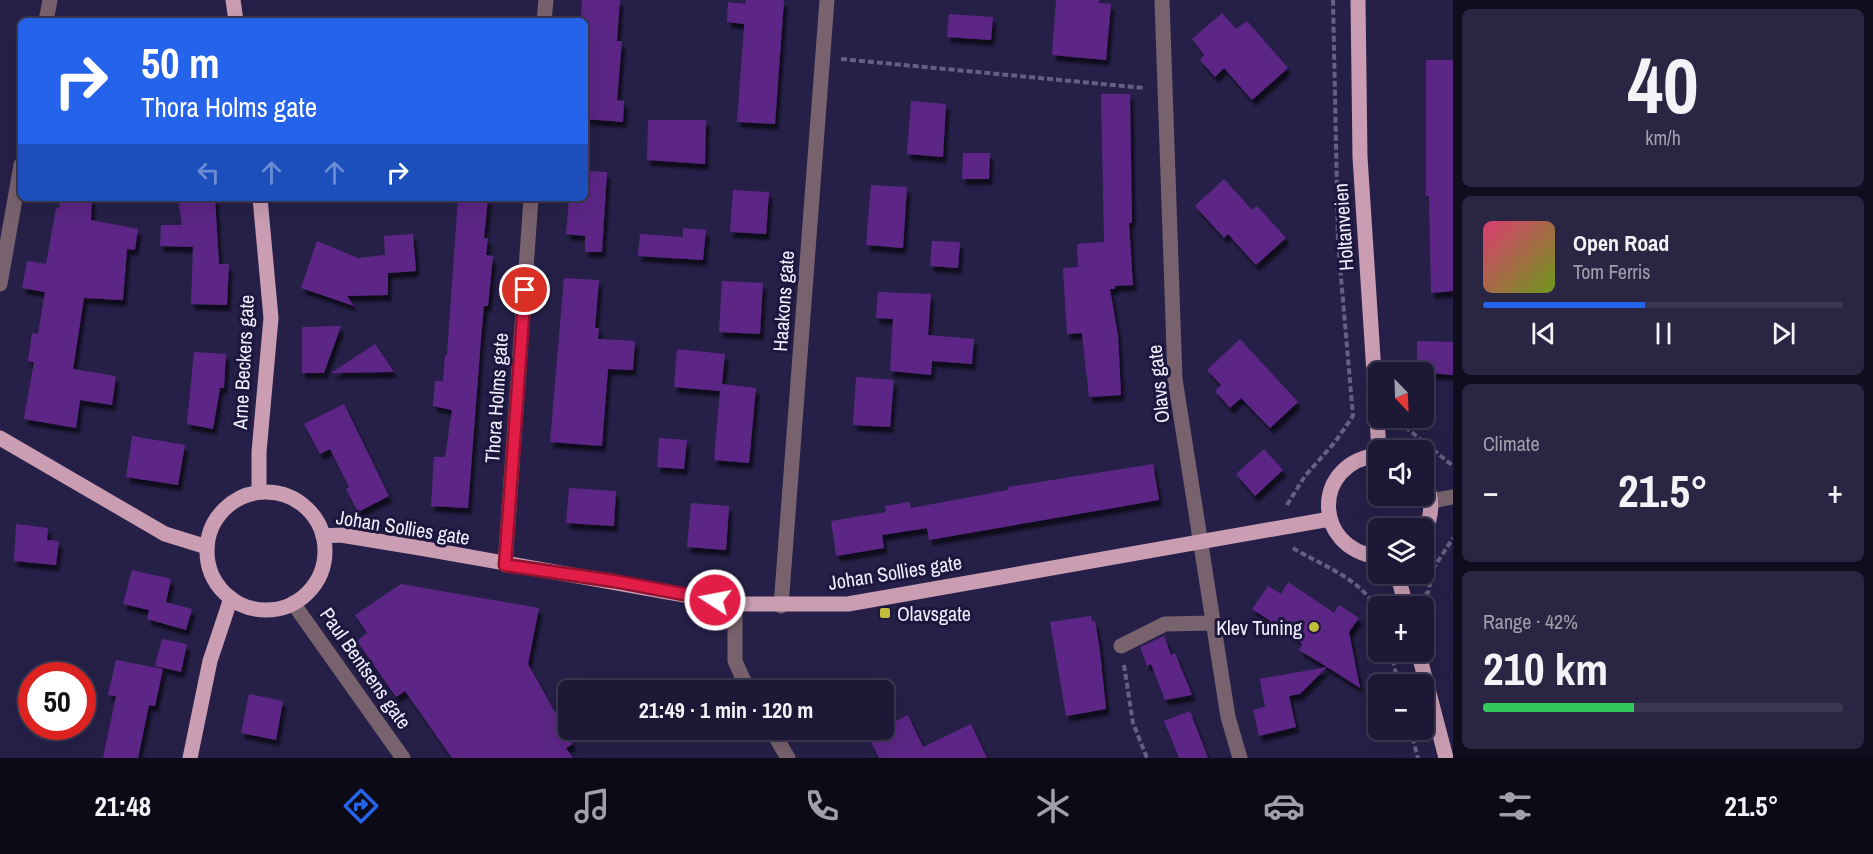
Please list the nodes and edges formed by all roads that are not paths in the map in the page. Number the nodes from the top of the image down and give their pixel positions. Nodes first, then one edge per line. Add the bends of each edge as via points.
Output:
1 (50, 0) edge
2 (233, 0) edge
3 (546, 0) edge
4 (827, 0) edge
5 (1162, 0) edge
6 (1358, 0) edge
7 (47, 18) edge
8 (236, 18) edge
9 (544, 18) edge
10 (18, 182) edge
11 (260, 201) edge
12 (531, 201) edge
13 (0, 284) edge
14 (0, 438) edge
15 (1377, 440) edge
16 (1368, 457) edge
17 (259, 492) junction
18 (1453, 497) edge
19 (1434, 500) edge
20 (1330, 519) junction
21 (323, 536) junction
22 (1200, 540) junction
23 (207, 547) junction
24 (1368, 555) edge
25 (505, 565) junction
26 (231, 598) junction
27 (293, 603) junction
28 (735, 604) junction
29 (780, 606) junction
30 (1213, 623) junction
31 (1121, 646) road end
32 (1421, 662) edge
33 (744, 680) edge
34 (777, 740) edge
35 (1237, 757) edge
36 (190, 758) edge
37 (403, 758) edge
38 (788, 758) edge
39 (1446, 758) edge

1 - 7 street
2 - 8 main road
3 - 9 street
4 - 29 street, Haakons gate
5 - 22 street, Olavs gate via 1175,379
6 - 15 main road, Holtanveien via 1360,157
10 - 13 street
11 - 17 main road, Arne Beckers gate via 271,318
12 - 25 street, Thora Holms gate
14 - 23 main road via 165,534
16 - 20 main road via 1353,461 1343,470 1330,493
17 - 21 main road via 287,495 299,502 314,517
17 - 23 main road via 234,501 223,510 212,527
18 - 19 street
20 - 22 main road, Johan Sollies gate
20 - 24 main road via 1348,546
21 - 25 main road, Johan Sollies gate via 341,535
21 - 27 main road via 325,552 319,574 306,594
22 - 29 main road, Johan Sollies gate via 848,604
22 - 30 street, Olavs gate
23 - 26 main road via 212,576
25 - 28 main road, Johan Sollies gate
26 - 27 main road via 255,609 281,608
26 - 36 main road via 210,661
27 - 37 street, Paul Bentsens gate
28 - 29 main road, Johan Sollies gate
28 - 33 street via 735,661
30 - 31 street via 1165,624
30 - 35 street, Olavs gate
32 - 39 main road
34 - 38 street

